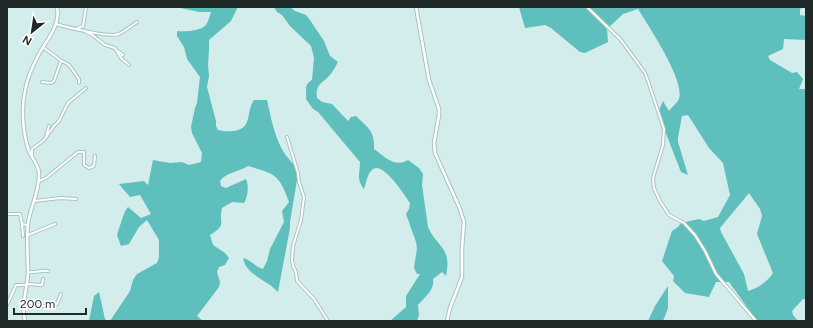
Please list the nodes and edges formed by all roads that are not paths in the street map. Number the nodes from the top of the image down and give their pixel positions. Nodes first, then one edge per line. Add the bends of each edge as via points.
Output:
1 (57, 7) edge
2 (86, 7) edge
3 (416, 7) edge
4 (587, 7) edge
5 (137, 22) dead end
6 (56, 24) junction
7 (75, 29) junction
8 (84, 31) junction
9 (43, 47) junction
10 (61, 61) junction
11 (129, 65) dead end
12 (42, 82) dead end
13 (79, 83) dead end
14 (86, 88) dead end
15 (49, 126) dead end
16 (287, 137) dead end
17 (44, 140) junction
18 (32, 156) junction
19 (95, 156) dead end
20 (38, 181) junction
21 (76, 199) dead end
22 (34, 201) junction
23 (7, 214) edge
24 (22, 224) junction
25 (55, 224) dead end
26 (28, 225) junction
27 (28, 235) junction
28 (23, 236) dead end
29 (48, 270) dead end
30 (28, 272) junction
31 (43, 279) dead end
32 (26, 284) junction
33 (61, 294) dead end
34 (24, 301) junction
35 (7, 305) edge
36 (25, 321) edge
37 (328, 321) edge
38 (447, 321) edge
39 (756, 321) edge

1 - 6 main road
2 - 7 street via 84,25
3 - 38 main road via 430,85 439,109 434,140 435,154 464,222 461,279
4 - 39 street via 622,40 648,81 664,129 663,145 653,178 660,202 669,215 684,223 695,235 717,276
5 - 8 street via 117,35
6 - 7 street
6 - 9 main road
7 - 8 street
8 - 11 street via 117,50
9 - 10 street
9 - 18 main road via 35,62 24,97 23,119
10 - 12 street via 54,82
10 - 13 street via 69,65
14 - 17 street via 68,103 60,120
15 - 17 street
16 - 37 street via 304,203 300,227 293,246 293,266 297,281 314,299
17 - 18 street via 32,149
18 - 20 main road via 38,169
19 - 20 street via 94,166 89,168 84,165 84,152 78,152 46,178
20 - 22 main road
21 - 22 street
22 - 26 main road
23 - 24 street via 20,214
24 - 26 street
24 - 28 street
25 - 27 street
26 - 27 main road
27 - 30 main road
29 - 30 street
30 - 32 main road
31 - 32 street via 43,285
32 - 34 main road
32 - 35 street via 16,285
33 - 34 street via 57,304 48,306
34 - 36 main road

